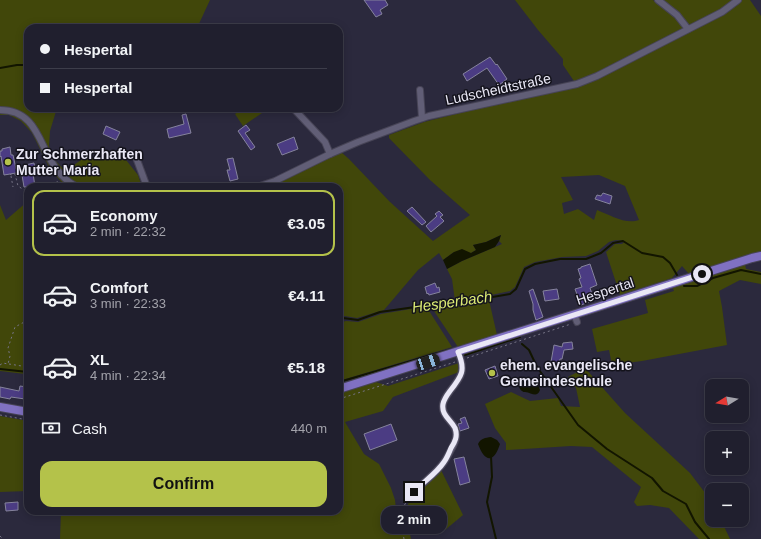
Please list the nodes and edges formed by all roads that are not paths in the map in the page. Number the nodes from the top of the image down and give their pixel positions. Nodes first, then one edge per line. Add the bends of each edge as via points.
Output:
1 (658, 0) edge
2 (738, 0) edge
3 (688, 29) junction
4 (420, 90) dead end
5 (0, 110) edge
6 (297, 112) edge
7 (422, 118) junction
8 (330, 154) junction
9 (137, 160) dead end
10 (72, 183) edge
11 (146, 183) edge
12 (268, 183) edge
13 (761, 256) edge
14 (458, 352) junction
15 (343, 388) edge
16 (0, 407) edge
17 (24, 411) edge
18 (414, 492) road end

1 - 3 street via 677,15
2 - 3 street, Ludscheidtstraße via 722,12
3 - 7 street, Ludscheidtstraße via 577,84
4 - 7 street
5 - 10 street via 15,112 26,118 41,138 58,171
6 - 8 street via 325,142
7 - 8 street, Ludscheidtstraße
8 - 12 street, Ludscheidtstraße
9 - 11 street
13 - 14 main road, Hespertal via 690,277 576,318
14 - 15 main road, Hespertal
14 - 18 street via 463,367 443,405 445,415 455,428 456,439 445,461
16 - 17 main road

